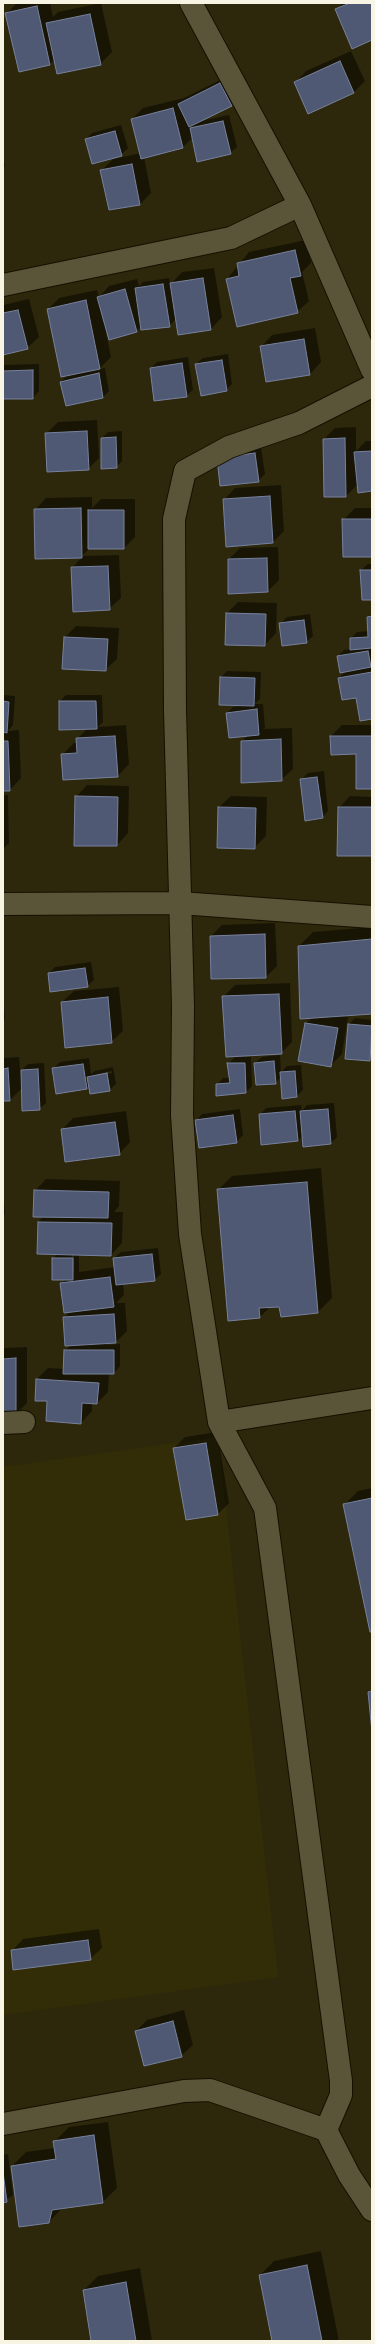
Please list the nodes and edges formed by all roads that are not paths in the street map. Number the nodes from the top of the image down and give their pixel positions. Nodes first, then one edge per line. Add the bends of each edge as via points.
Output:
1 (190, 3) edge
2 (300, 205) junction
3 (3, 285) edge
4 (372, 370) edge
5 (372, 386) edge
6 (180, 903) junction
7 (3, 904) edge
8 (372, 917) edge
9 (372, 1398) edge
10 (219, 1422) junction
11 (3, 2124) edge
12 (326, 2130) junction
13 (372, 2210) edge

1 - 2 street
2 - 3 street via 231,238
2 - 4 street
5 - 6 street via 299,423 229,447 185,471 174,519
6 - 7 street
6 - 8 street
6 - 10 street via 183,1006 182,1115 190,1234
9 - 10 street
10 - 12 street via 265,1508 341,2081 341,2095
11 - 12 street via 184,2091 210,2090
12 - 13 street via 349,2176

